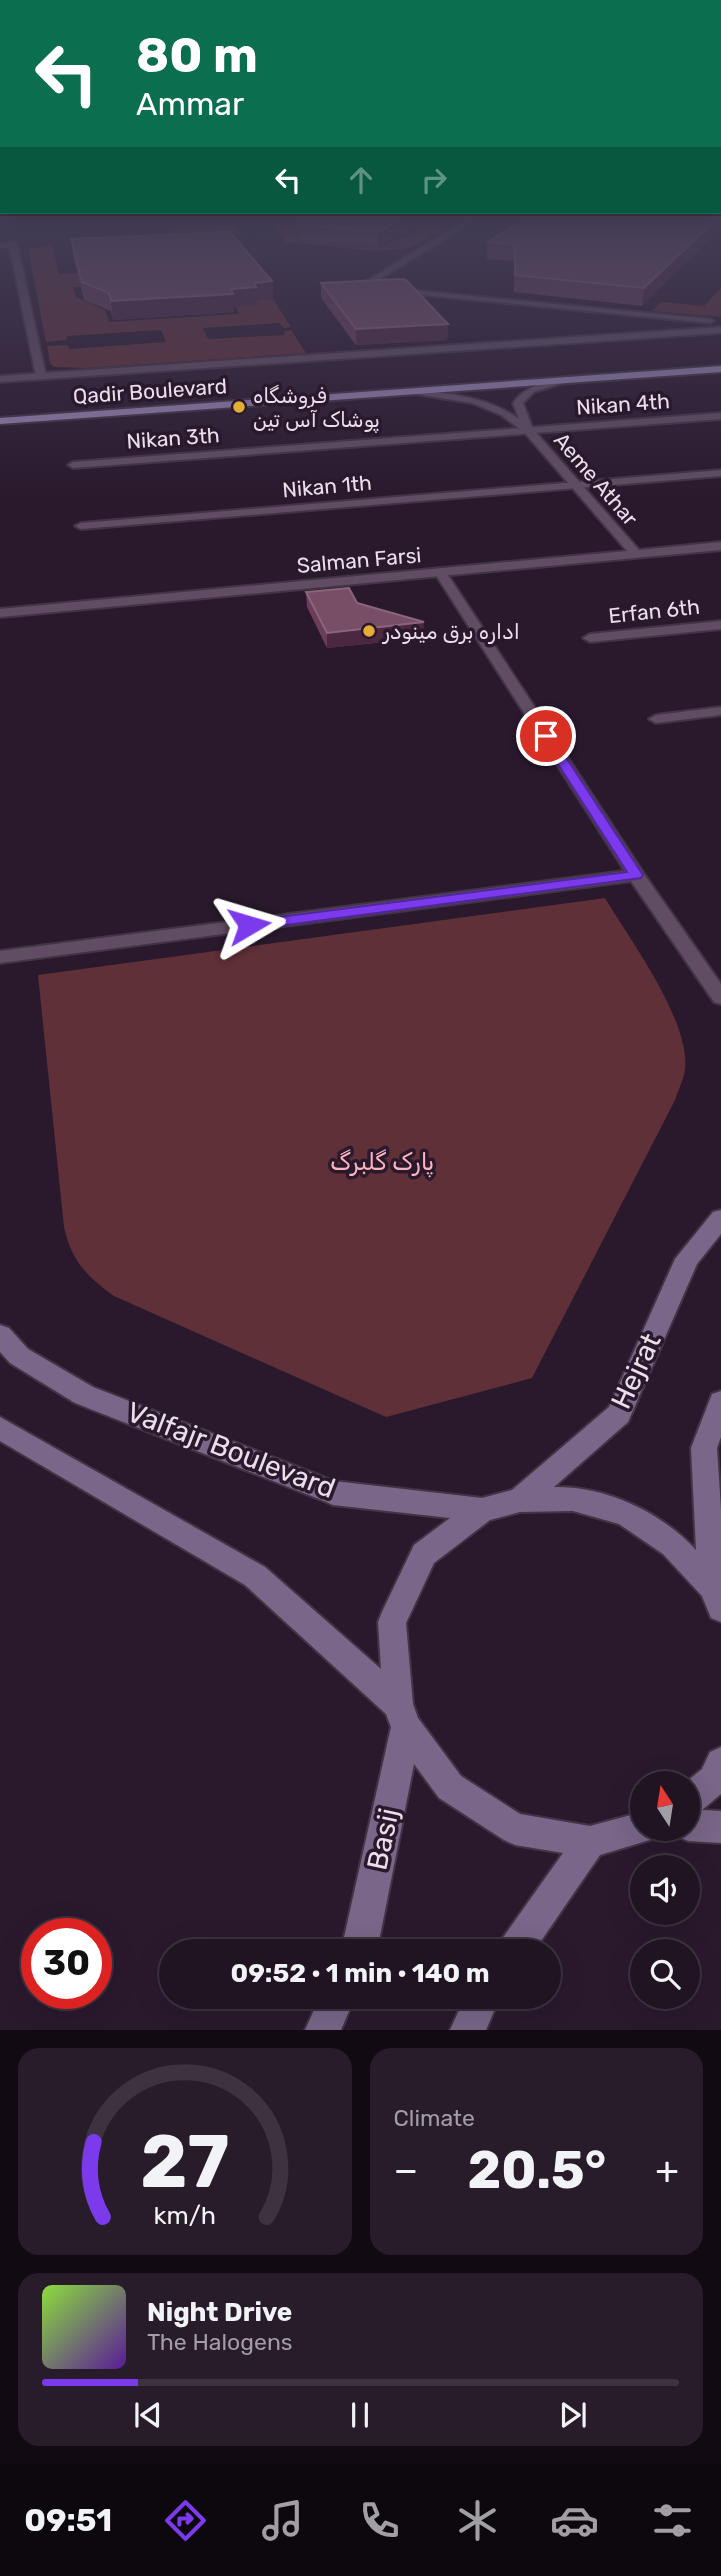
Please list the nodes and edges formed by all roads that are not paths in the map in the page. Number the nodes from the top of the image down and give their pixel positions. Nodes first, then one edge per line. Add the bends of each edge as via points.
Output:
1 (27, 310) edge
2 (595, 310) edge
3 (721, 322) edge
4 (721, 330) edge
5 (721, 369) edge
6 (41, 376) junction
7 (0, 379) edge
8 (560, 381) junction
9 (408, 392) junction
10 (721, 416) edge
11 (0, 421) edge
12 (527, 430) junction
13 (73, 465) dead end
14 (721, 473) edge
15 (575, 485) junction
16 (81, 526) dead end
17 (721, 546) edge
18 (636, 554) junction
19 (440, 572) junction
20 (0, 613) edge
21 (721, 625) edge
22 (590, 638) dead end
23 (721, 711) edge
24 (656, 719) dead end
25 (636, 875) junction
26 (0, 957) edge
27 (721, 998) edge
28 (721, 1218) edge
29 (0, 1335) edge
30 (721, 1402) edge
31 (0, 1428) edge
32 (520, 1500) junction
33 (482, 1510) junction
34 (717, 1598) edge
35 (402, 1715) junction
36 (721, 1763) edge
37 (700, 1791) edge
38 (700, 1826) edge
39 (721, 1827) edge
40 (630, 1832) edge
41 (590, 1842) junction
42 (362, 1939) edge
43 (522, 1939) edge
44 (333, 2009) edge
45 (478, 2009) edge
46 (323, 2030) edge
47 (468, 2030) edge

1 - 6 street
2 - 3 street
4 - 6 street
5 - 8 main road, Qadir Boulevard
6 - 7 street
8 - 9 main road, Qadir Boulevard
8 - 12 street, Aeme Athar via 522,396 518,403
9 - 11 main road, Qadir Boulevard
9 - 12 street, Aeme Athar via 474,400
10 - 12 street, Nikan 4th
12 - 13 street, Nikan 3th
12 - 15 street, Aeme Athar
14 - 15 street, Nikan 1th
15 - 16 street, Nikan 1th
15 - 18 street, Aeme Athar
17 - 18 street, Salman Farsi
18 - 19 street, Salman Farsi
19 - 20 street, Salman Farsi
19 - 25 street
21 - 22 street, Erfan 6th
23 - 24 street
25 - 26 street
25 - 27 street
28 - 32 main road, Hejrat via 687,1259 619,1414
29 - 33 main road, Valfajr Boulevard via 19,1356 84,1395 333,1493
30 - 34 main road via 704,1448
31 - 35 main road via 256,1576
32 - 33 main road
32 - 34 main road via 573,1499 626,1514 673,1545
33 - 35 main road, Basij via 424,1554 392,1622
35 - 41 main road via 450,1787 515,1829
35 - 42 main road, Basij
36 - 37 main road via 713,1780
38 - 39 main road
40 - 41 main road
41 - 43 main road
44 - 46 main road
45 - 47 main road

